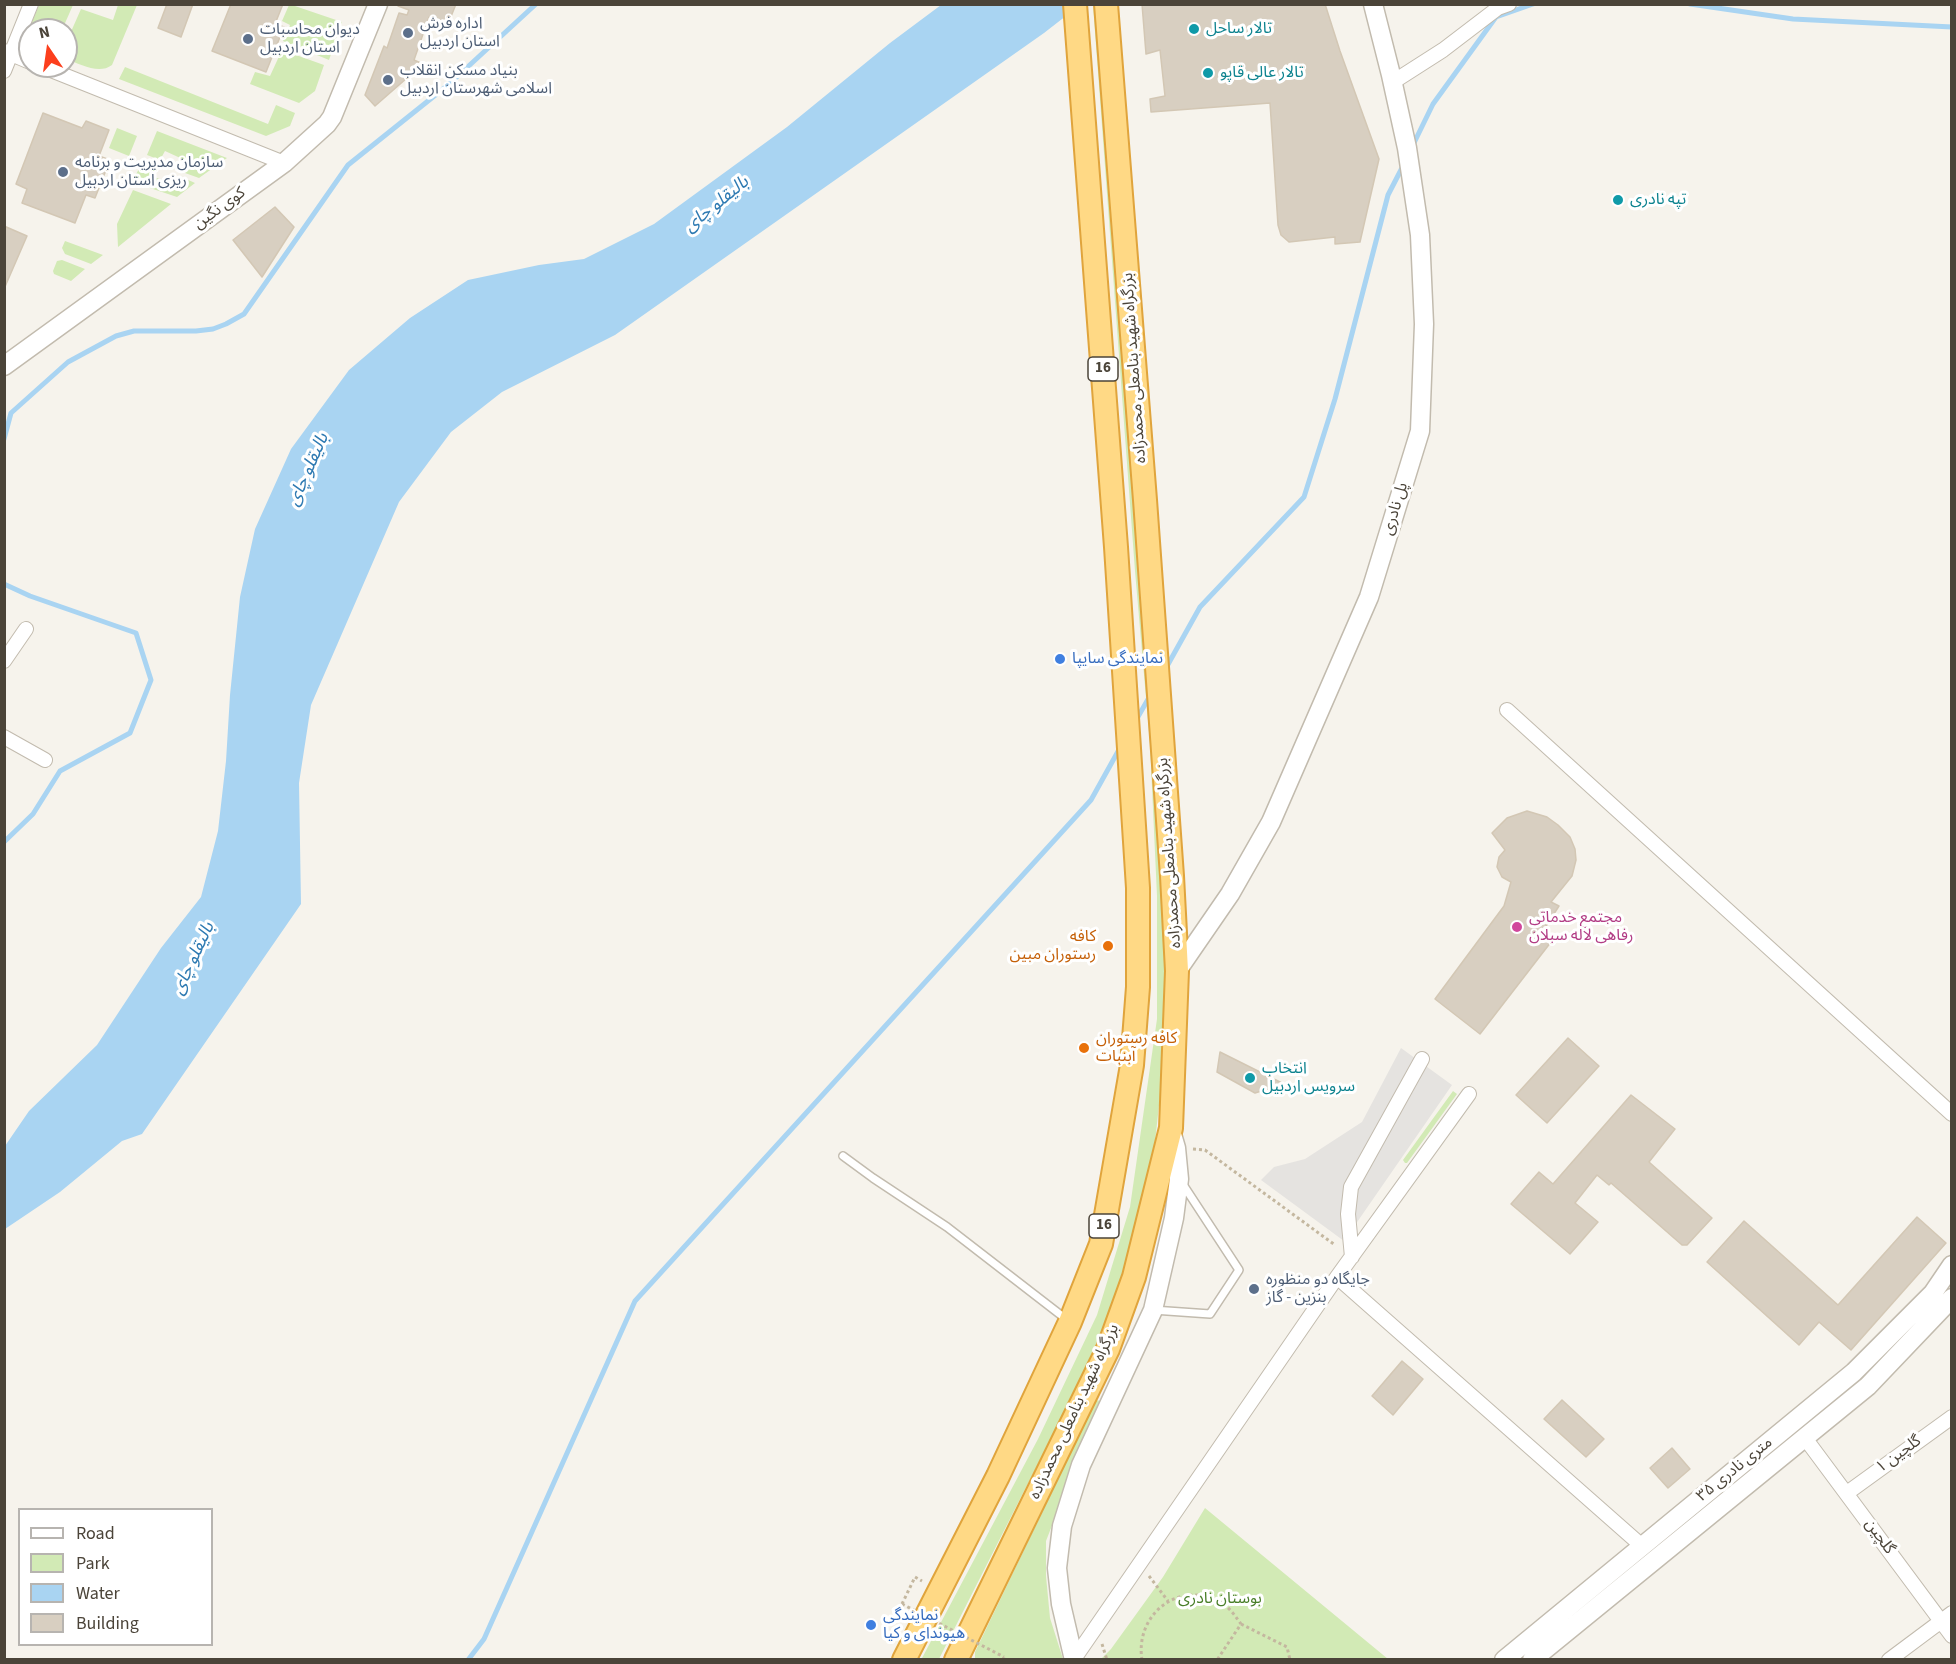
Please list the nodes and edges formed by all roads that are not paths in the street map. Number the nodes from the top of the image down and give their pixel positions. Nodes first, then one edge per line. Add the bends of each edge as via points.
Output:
1 (32, 4) edge
2 (378, 4) edge
3 (1106, 4) edge
4 (1373, 4) edge
5 (1509, 4) edge
6 (1076, 13) edge
7 (8, 53) edge
8 (4, 71) edge
9 (71, 78) edge
10 (1393, 82) junction
11 (284, 163) junction
12 (4, 366) edge
13 (26, 629) dead end
14 (4, 661) edge
15 (1507, 710) dead end
16 (4, 737) edge
17 (45, 760) dead end
18 (1177, 971) junction
19 (1422, 1059) dead end
20 (1469, 1094) dead end
21 (1952, 1114) edge
22 (1173, 1138) junction
23 (843, 1156) dead end
24 (1179, 1179) junction
25 (1352, 1257) junction
26 (1952, 1265) edge
27 (1337, 1277) junction
28 (1952, 1298) edge
29 (1154, 1310) junction
30 (1070, 1322) junction
31 (1952, 1417) edge
32 (1805, 1438) junction
33 (1846, 1493) junction
34 (1642, 1546) junction
35 (1946, 1617) edge
36 (1952, 1636) edge
37 (904, 1659) edge
38 (956, 1659) edge
39 (1074, 1659) edge
40 (1504, 1659) edge
41 (1532, 1659) edge
42 (1889, 1659) edge

1 - 7 street
2 - 11 street, کوی نگین via 332,117
3 - 18 highway, بزرگراه شهید بنامعلی محمدزاده / 16 via 1160,698
4 - 10 street, پل نادری
5 - 10 street
6 - 30 highway, بزرگراه شهید بنامعلی محمدزاده / 16 via 1138,888 1138,987 1132,1065 1101,1244
7 - 8 street
9 - 11 street
10 - 18 street, پل نادری via 1407,148 1424,283 1420,431 1369,597 1270,822 1230,894
11 - 12 street, کوی نگین
13 - 14 street
15 - 21 street
16 - 17 street
18 - 22 highway, بزرگراه شهید بنامعلی محمدزاده / 16
19 - 25 street via 1351,1187 1348,1214
20 - 25 street
22 - 24 street
22 - 38 highway, بزرگراه شهید بنامعلی محمدزاده / 16 via 1134,1277 1108,1349
23 - 30 lane via 947,1227
24 - 29 street
24 - 29 lane via 1239,1270 1210,1314
25 - 27 street
26 - 34 street, ۳۵ متری نادری via 1933,1293 1854,1372
27 - 34 street
27 - 39 street
28 - 32 street, ۳۵ متری نادری via 1868,1386
29 - 39 street via 1081,1465 1062,1526 1057,1568
30 - 37 highway, بزرگراه شهید بنامعلی محمدزاده / 16 via 998,1476
31 - 33 street, گلچین ۱
32 - 33 street, گلچین
32 - 41 street, ۳۵ متری نادری
33 - 35 street, گلچین
34 - 40 street, ۳۵ متری نادری
35 - 36 street, گلچین
35 - 42 street

